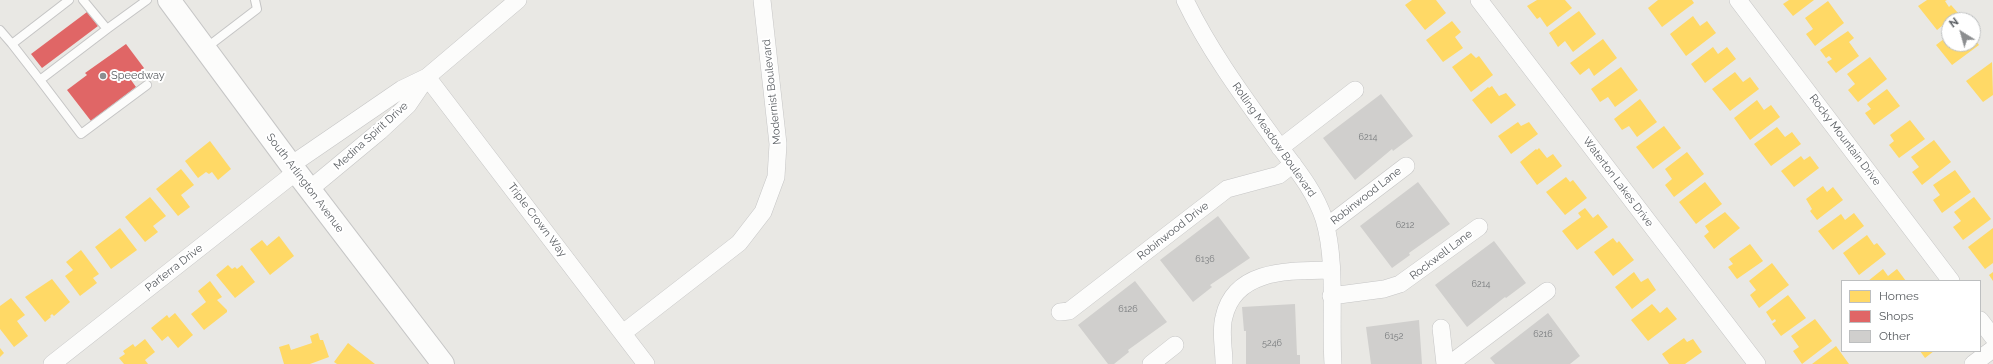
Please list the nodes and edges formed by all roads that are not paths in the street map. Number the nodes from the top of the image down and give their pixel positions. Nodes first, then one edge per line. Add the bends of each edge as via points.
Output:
1 (69, 0) edge
2 (83, 0) edge
3 (147, 0) edge
4 (169, 0) edge
5 (255, 0) edge
6 (518, 0) edge
7 (762, 0) edge
8 (1185, 0) edge
9 (1479, 0) edge
10 (1738, 0) edge
11 (107, 29) junction
12 (0, 30) edge
13 (12, 44) junction
14 (205, 48) junction
15 (427, 77) junction
16 (40, 80) junction
17 (147, 85) dead end
18 (1355, 90) dead end
19 (1280, 148) junction
20 (1293, 164) junction
21 (1406, 166) dead end
22 (294, 168) junction
23 (310, 189) junction
24 (1326, 227) junction
25 (1479, 227) dead end
26 (1330, 270) junction
27 (1950, 280) edge
28 (1547, 291) dead end
29 (1331, 296) junction
30 (1060, 312) dead end
31 (1981, 321) edge
32 (1441, 328) dead end
33 (623, 333) junction
34 (1993, 337) edge
35 (1175, 345) dead end
36 (1993, 349) edge
37 (1224, 363) edge
38 (52, 364) edge
39 (443, 364) edge
40 (646, 364) edge
41 (1151, 364) edge
42 (1333, 364) edge
43 (1445, 364) edge
44 (1450, 364) edge
45 (1757, 364) edge
46 (1973, 364) edge

1 - 13 lane
2 - 11 lane
3 - 11 lane
4 - 14 main road, South Arlington Avenue
5 - 14 lane via 257,9
6 - 15 street, Medina Spirit Drive
7 - 33 street, Modernist Boulevard via 778,144 776,177 763,212 739,243
8 - 19 street, Rolling Meadow Boulevard via 1195,22 1228,74
9 - 45 street, Waterton Lakes Drive
10 - 27 street, Rocky Mountain Drive
11 - 16 lane
12 - 13 lane
13 - 16 lane
14 - 22 main road, South Arlington Avenue
15 - 22 street, Medina Spirit Drive via 402,89
15 - 23 street, Medina Spirit Drive via 408,105
15 - 33 street, Triple Crown Way
16 - 17 lane via 81,134
18 - 19 street
19 - 20 street, Rolling Meadow Boulevard
20 - 24 street, Rolling Meadow Boulevard via 1313,193
20 - 30 street, Robinwood Drive via 1279,175 1227,189 1069,311
21 - 24 street, Robinwood Lane
22 - 23 main road, South Arlington Avenue
22 - 38 street, Parterra Drive
23 - 39 main road, South Arlington Avenue
24 - 26 street, Rolling Meadow Boulevard
25 - 29 street, Rockwell Lane via 1406,281 1384,289
26 - 29 street, Rolling Meadow Boulevard
26 - 37 street via 1266,274 1242,287 1229,303 1224,317
28 - 44 street
29 - 42 street, Rolling Meadow Boulevard
31 - 34 street
32 - 43 street
33 - 40 street, Triple Crown Way
35 - 41 street
36 - 46 street

